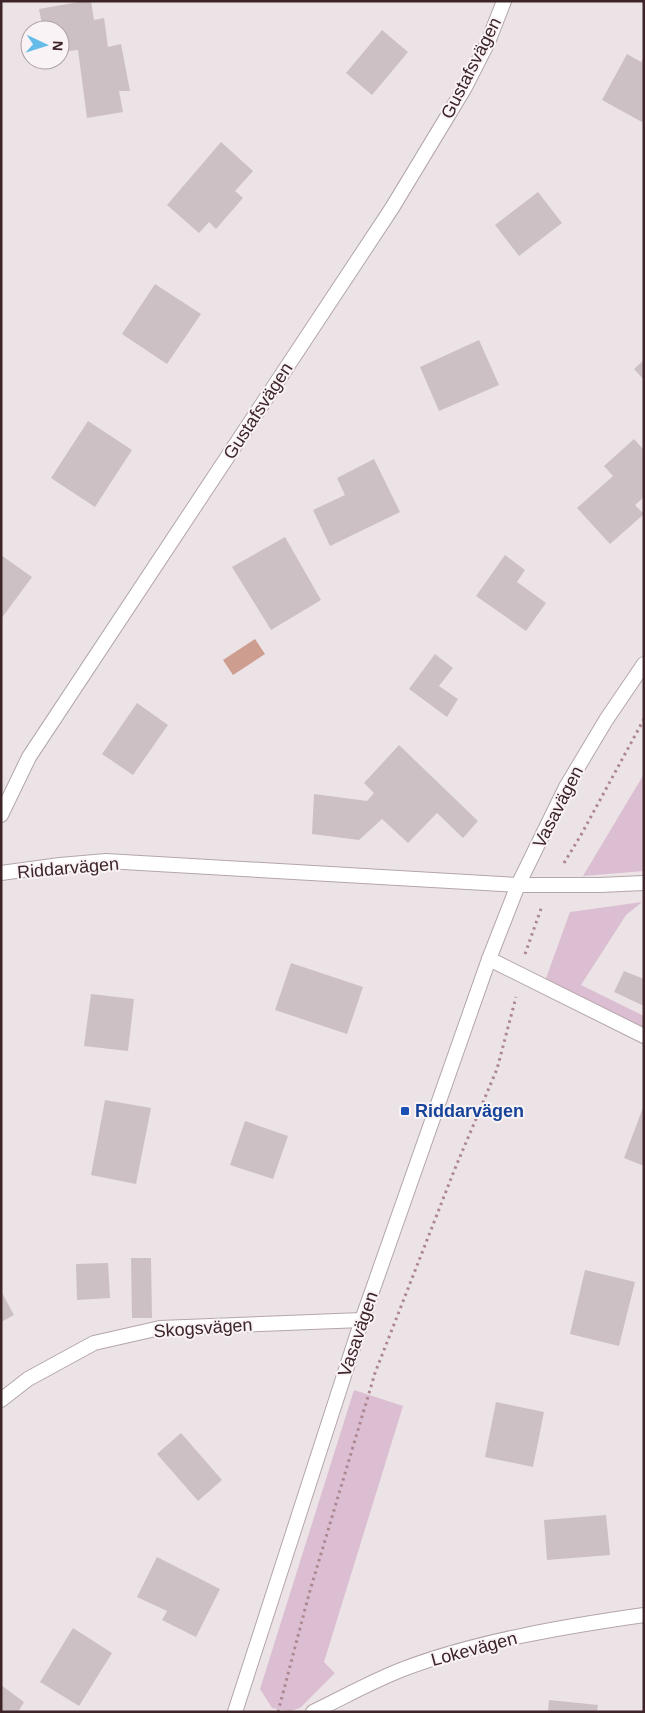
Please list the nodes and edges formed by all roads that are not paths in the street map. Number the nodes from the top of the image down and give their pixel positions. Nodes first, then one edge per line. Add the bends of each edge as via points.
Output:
1 (504, 1) edge
2 (644, 664) edge
3 (1, 815) edge
4 (1, 873) edge
5 (644, 884) edge
6 (518, 885) junction
7 (489, 959) junction
8 (644, 1036) edge
9 (362, 1320) junction
10 (1, 1400) edge
11 (644, 1615) edge
12 (235, 1712) edge
13 (313, 1712) edge

1 - 3 street, Gustafsvägen via 464,89 392,208 29,757
2 - 6 street, Vasavägen via 566,787
4 - 6 street, Riddarvägen via 106,861
5 - 6 street, Riddarvägen
6 - 7 street, Vasavägen
7 - 8 street
7 - 9 street, Vasavägen
9 - 10 street, Skogsvägen via 160,1328 94,1343 28,1379
9 - 12 street, Vasavägen
11 - 13 street, Lokevägen via 467,1648 405,1668

